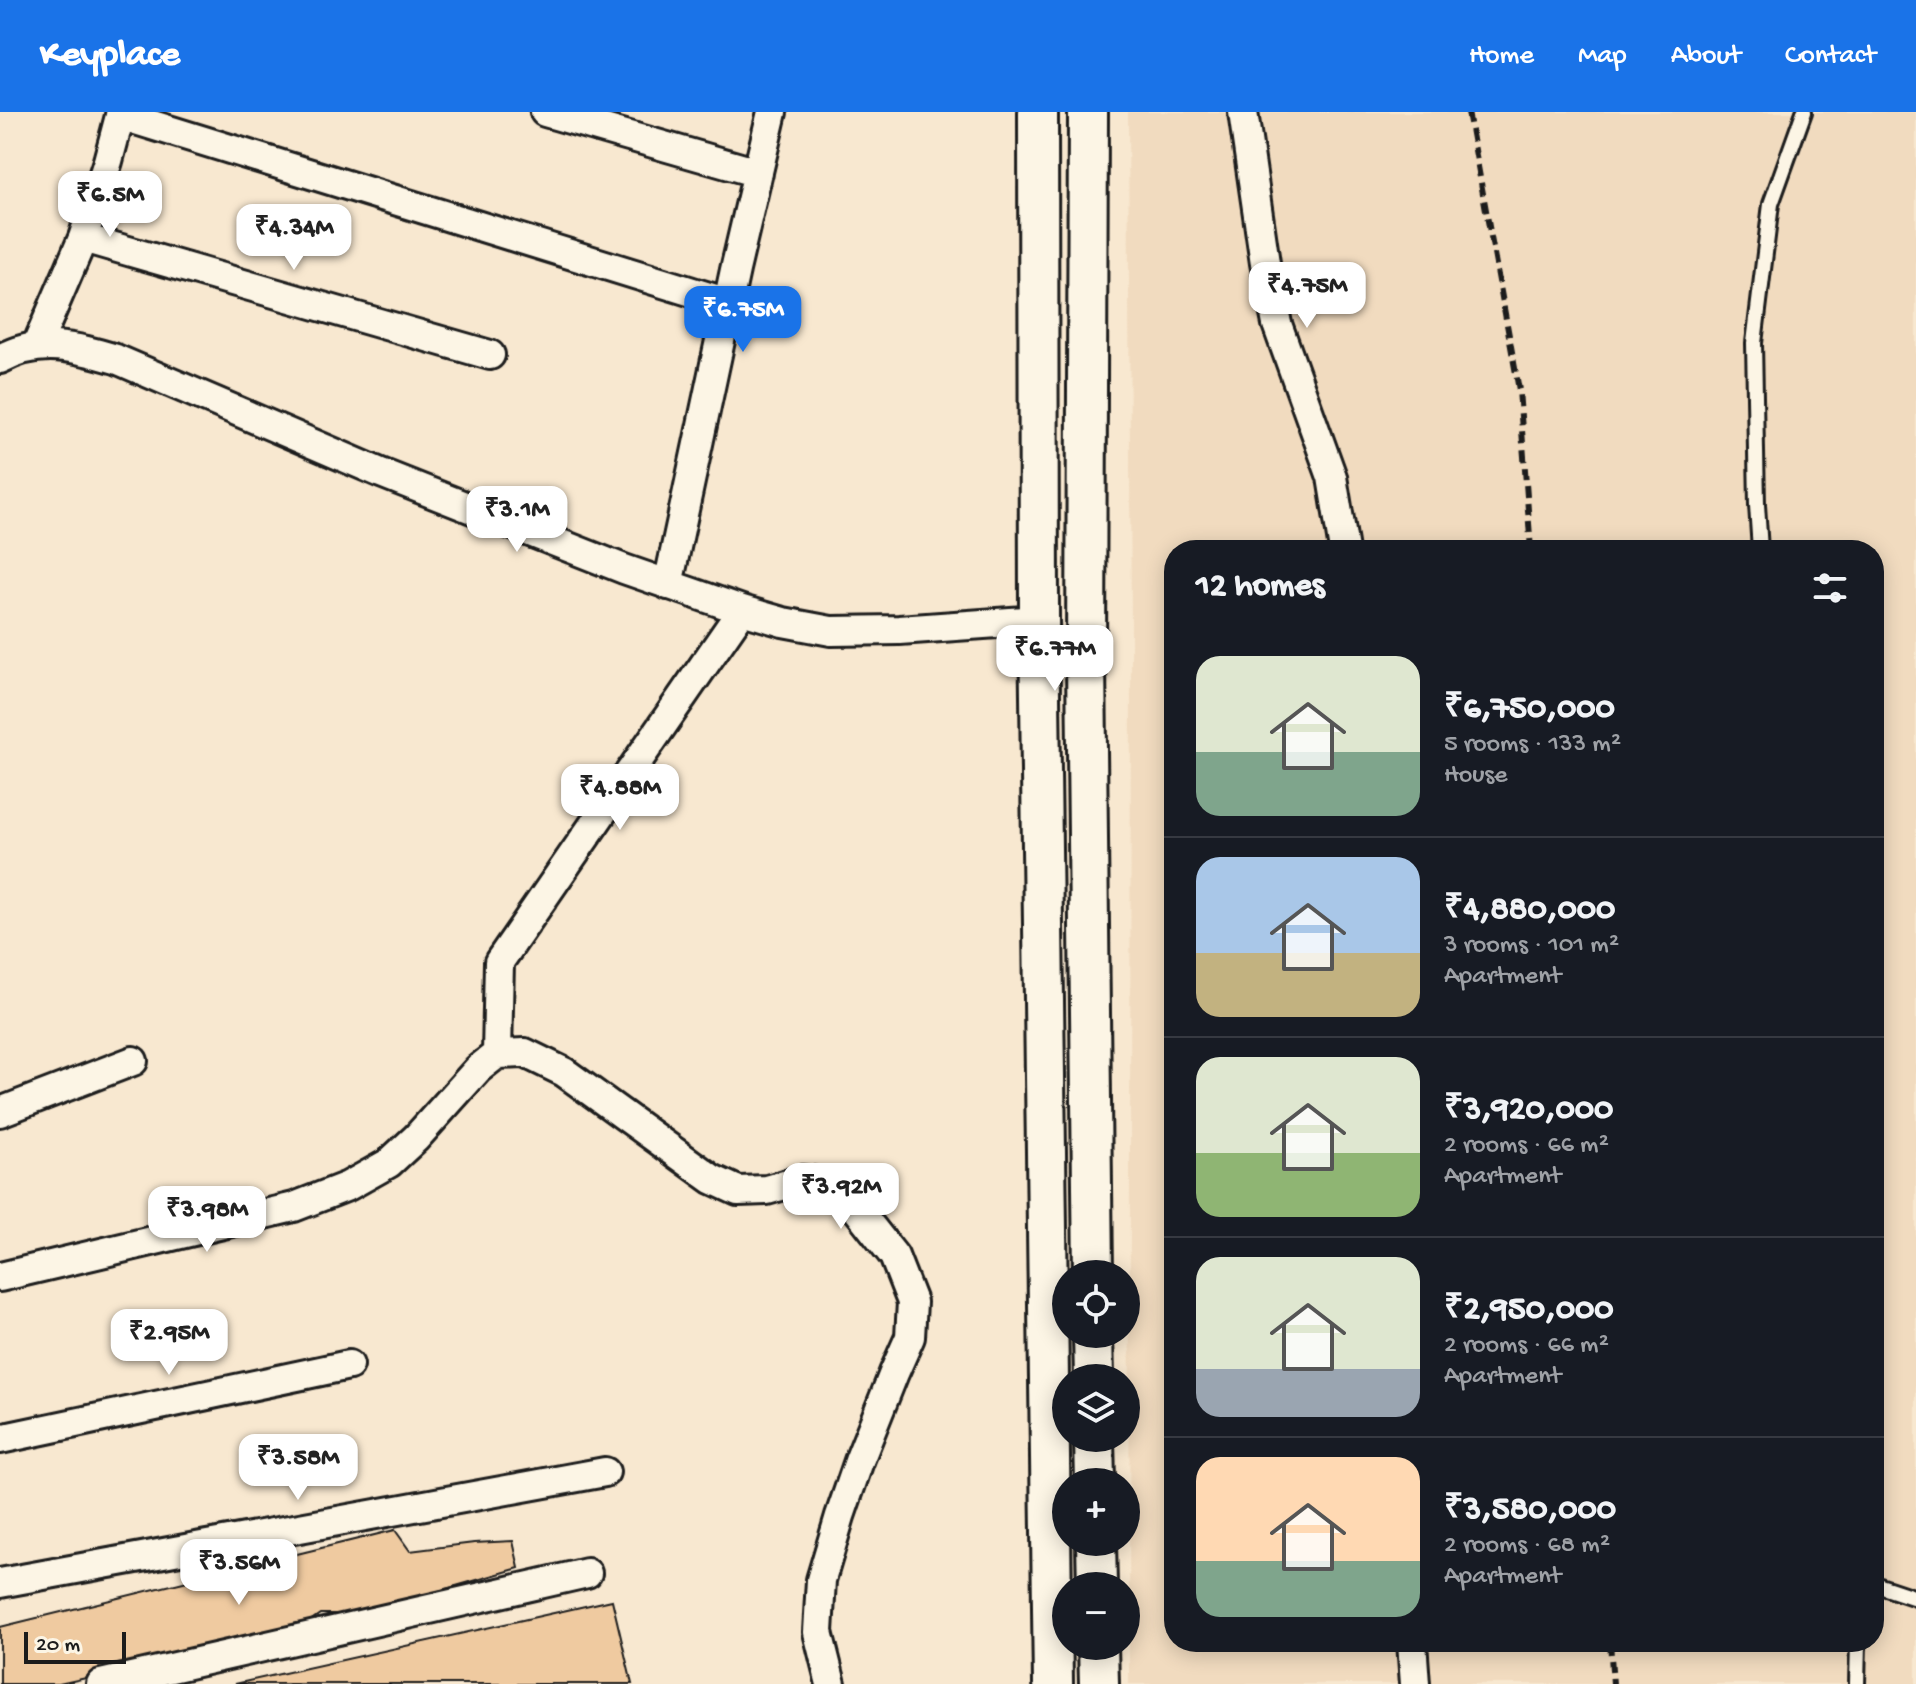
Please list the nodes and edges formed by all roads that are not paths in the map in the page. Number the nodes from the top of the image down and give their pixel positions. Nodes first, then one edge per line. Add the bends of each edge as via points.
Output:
1 (545, 112) edge
2 (772, 112) edge
3 (1038, 112) edge
4 (1088, 112) edge
5 (1243, 112) edge
6 (1804, 112) edge
7 (120, 114) edge
8 (758, 173) junction
9 (83, 238) junction
10 (728, 303) junction
11 (37, 345) junction
12 (490, 355) dead end
13 (0, 359) edge
14 (1342, 540) edge
15 (1759, 540) edge
16 (668, 585) junction
17 (742, 610) junction
18 (1039, 620) junction
19 (497, 1054) junction
20 (133, 1061) dead end
21 (0, 1112) edge
22 (1093, 1260) edge
23 (0, 1277) edge
24 (349, 1365) dead end
25 (0, 1439) edge
26 (605, 1472) dead end
27 (587, 1573) dead end
28 (0, 1583) edge
29 (1884, 1587) edge
30 (1916, 1598) edge
31 (1413, 1652) edge
32 (1858, 1652) edge
33 (1098, 1660) edge
34 (101, 1684) edge
35 (831, 1684) edge
36 (1053, 1684) edge
37 (1099, 1684) edge
38 (1415, 1684) edge
39 (1857, 1684) edge

1 - 8 street
2 - 8 street
3 - 18 main road
4 - 22 main road via 1086,662
5 - 14 street via 1277,324 1332,477
6 - 15 lane via 1771,204 1754,343
7 - 9 street
7 - 10 street
8 - 10 street
9 - 11 street
9 - 12 street
10 - 16 street
11 - 13 street
11 - 16 street via 76,347 116,359 381,473
16 - 17 street
17 - 18 street via 831,631
17 - 19 street via 499,962
18 - 36 main road
19 - 23 street via 389,1163 348,1186 294,1207
19 - 35 street via 525,1053 564,1072 712,1179 738,1191 802,1180 825,1183 845,1194 894,1256 912,1302 910,1337 859,1461 821,1580 818,1632
20 - 21 street
24 - 25 street
26 - 28 street
27 - 34 street
29 - 30 lane
31 - 38 street
32 - 39 lane
33 - 37 main road

